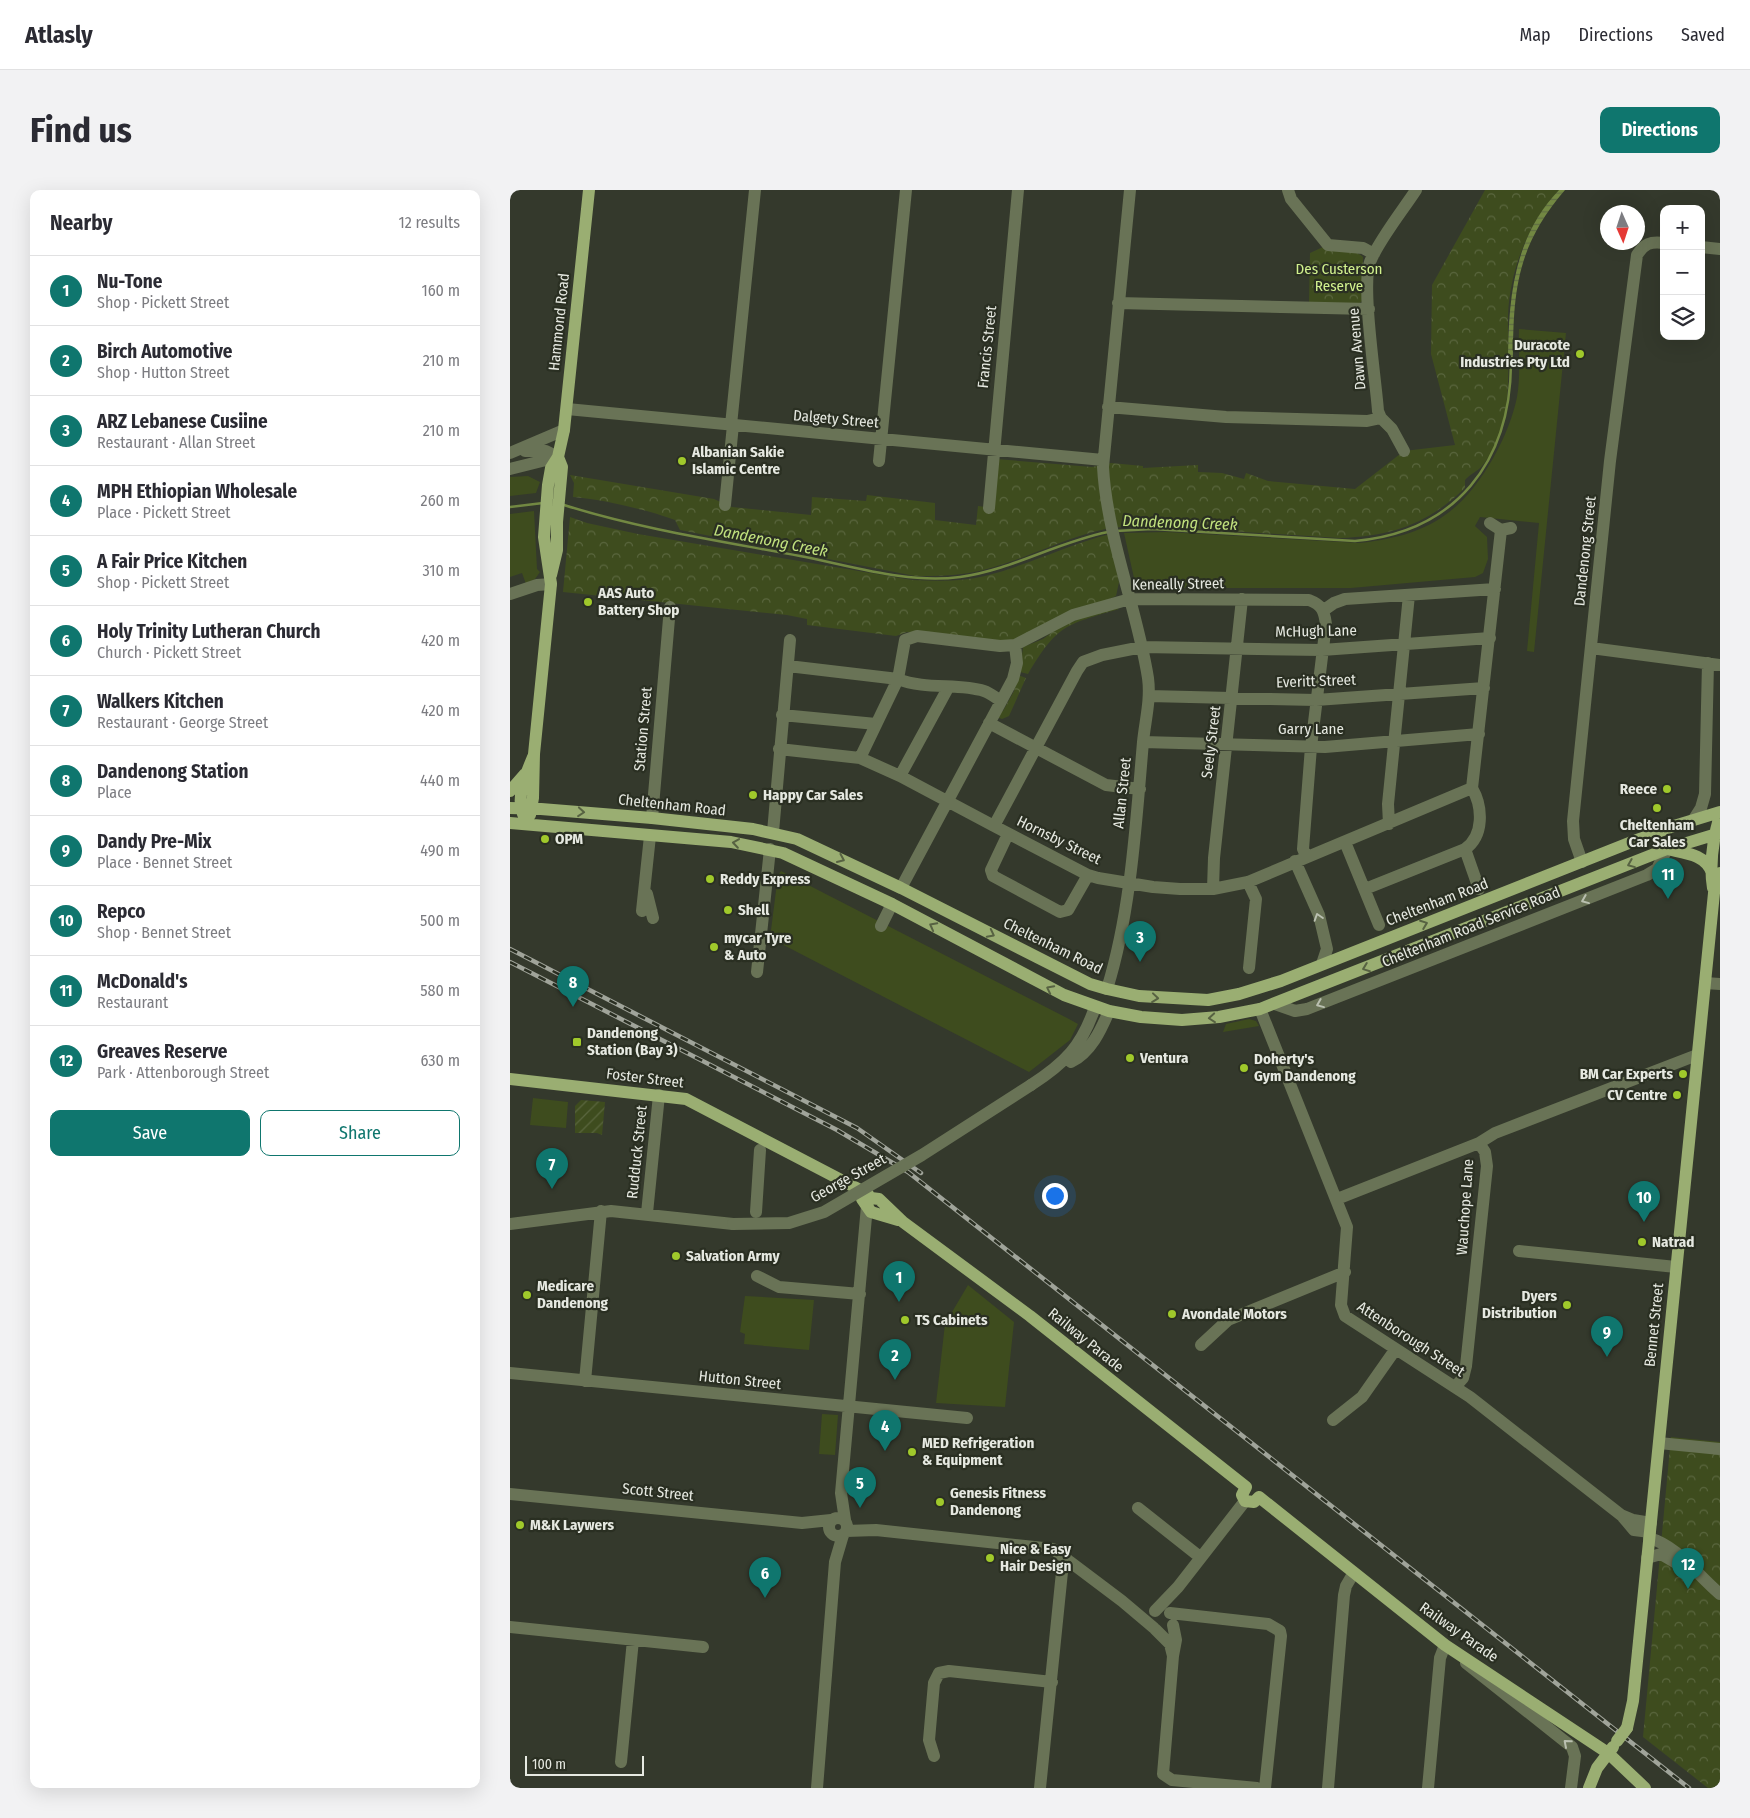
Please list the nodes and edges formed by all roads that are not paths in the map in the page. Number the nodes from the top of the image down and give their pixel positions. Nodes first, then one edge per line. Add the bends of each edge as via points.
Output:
1 (589, 190) edge
2 (755, 190) edge
3 (906, 190) edge
4 (1018, 190) edge
5 (1130, 190) edge
6 (1288, 190) edge
7 (1416, 190) edge
8 (1660, 243) edge
9 (1705, 247) edge
10 (1720, 248) edge
11 (1374, 254) junction
12 (1118, 302) junction
13 (1369, 309) junction
14 (1108, 407) junction
15 (567, 409) junction
16 (1381, 418) junction
17 (732, 425) junction
18 (564, 430) junction
19 (881, 440) junction
20 (993, 450) junction
21 (1404, 451) dead end
22 (510, 454) edge
23 (558, 457) junction
24 (1103, 460) junction
25 (879, 461) dead end
26 (526, 467) junction
27 (510, 469) edge
28 (552, 486) junction
29 (725, 505) dead end
30 (989, 508) dead end
31 (1490, 523) dead end
32 (551, 580) junction
33 (1495, 589) junction
34 (510, 594) edge
35 (1409, 595) junction
36 (1130, 599) junction
37 (1242, 599) junction
38 (670, 607) dead end
39 (1324, 610) junction
40 (1490, 638) junction
41 (790, 640) dead end
42 (1404, 644) junction
43 (1015, 645) junction
44 (1142, 647) junction
45 (1238, 648) junction
46 (1591, 648) junction
47 (1322, 650) junction
48 (1714, 664) edge
49 (788, 666) junction
50 (898, 679) junction
51 (948, 688) junction
52 (1484, 688) junction
53 (1399, 694) junction
54 (1149, 696) junction
55 (1233, 698) junction
56 (1316, 700) junction
57 (1001, 701) junction
58 (782, 715) junction
59 (990, 723) junction
60 (876, 724) junction
61 (1479, 734) junction
62 (1394, 741) junction
63 (1143, 742) junction
64 (1227, 744) junction
65 (1311, 746) junction
66 (1036, 747) junction
67 (779, 749) junction
68 (534, 754) junction
69 (860, 758) junction
70 (526, 773) junction
71 (900, 776) junction
72 (1472, 788) junction
73 (1140, 789) junction
74 (510, 791) edge
75 (948, 801) junction
76 (521, 808) edge
77 (1720, 814) edge
78 (652, 818) junction
79 (1694, 819) junction
80 (510, 822) edge
81 (526, 824) junction
82 (1389, 824) junction
83 (994, 826) junction
84 (772, 832) junction
85 (1008, 834) junction
86 (1717, 834) edge
87 (650, 836) junction
88 (1345, 842) junction
89 (770, 849) junction
90 (1465, 849) junction
91 (1667, 849) junction
92 (1300, 859) junction
93 (1582, 862) junction
94 (1716, 873) edge
95 (1088, 875) junction
96 (1590, 881) junction
97 (1128, 882) junction
98 (1248, 882) junction
99 (902, 888) junction
100 (1213, 889) junction
101 (1365, 889) junction
102 (1479, 889) dead end
103 (892, 904) junction
104 (648, 915) dead end
105 (1379, 925) dead end
106 (881, 926) dead end
107 (1322, 964) junction
108 (1249, 968) dead end
109 (757, 972) dead end
110 (1705, 983) junction
111 (1720, 984) edge
112 (1107, 989) junction
113 (1275, 1004) junction
114 (1095, 1007) junction
115 (1260, 1010) junction
116 (1109, 1011) junction
117 (1697, 1055) junction
118 (1055, 1068) junction
119 (510, 1079) edge
120 (659, 1095) junction
121 (1479, 1143) junction
122 (760, 1150) dead end
123 (1337, 1199) junction
124 (875, 1206) junction
125 (601, 1211) junction
126 (756, 1212) dead end
127 (648, 1213) junction
128 (510, 1224) edge
129 (1519, 1251) dead end
130 (1676, 1267) junction
131 (1345, 1272) junction
132 (757, 1276) dead end
133 (860, 1294) junction
134 (1201, 1346) dead end
135 (1395, 1350) junction
136 (510, 1373) edge
137 (585, 1381) junction
138 (1454, 1387) junction
139 (848, 1407) junction
140 (967, 1418) dead end
141 (1334, 1420) dead end
142 (1658, 1443) junction
143 (1720, 1449) edge
144 (1246, 1487) junction
145 (510, 1494) edge
146 (1259, 1497) junction
147 (1245, 1501) junction
148 (1138, 1508) dead end
149 (838, 1527) junction
150 (1650, 1531) junction
151 (1200, 1557) junction
152 (1647, 1558) junction
153 (1068, 1560) junction
154 (1353, 1574) junction
155 (1700, 1578) junction
156 (1178, 1586) junction
157 (1720, 1594) edge
158 (1122, 1601) junction
159 (1155, 1612) junction
160 (1172, 1618) junction
161 (510, 1627) edge
162 (1154, 1629) junction
163 (634, 1640) junction
164 (703, 1647) dead end
165 (1449, 1648) junction
166 (1173, 1656) junction
167 (1052, 1682) junction
168 (1608, 1753) junction
169 (934, 1756) dead end
170 (621, 1762) dead end
171 (816, 1788) edge
172 (1040, 1788) edge
173 (1257, 1788) edge
174 (1265, 1788) edge
175 (1328, 1788) edge
176 (1428, 1788) edge
177 (1571, 1788) edge
178 (1589, 1788) edge
179 (1645, 1788) edge

1 - 15 main road, Hammond Road
2 - 17 street
3 - 19 street
4 - 20 street, Francis Street
5 - 12 street, Allan Street
6 - 11 street via 1291,199 1328,245 1363,248
7 - 11 street, Dawn Avenue
8 - 46 street, Dandenong Street via 1643,245 1637,255 1610,461
9 - 10 street
11 - 13 street, Dawn Avenue via 1369,268
12 - 13 street
12 - 14 street, Allan Street
13 - 16 street, Dawn Avenue
14 - 16 street via 1226,417 1367,421
14 - 24 street, Allan Street
15 - 17 street, Dalgety Street
15 - 18 main road, Hammond Road
16 - 21 street, Dawn Avenue via 1392,429
17 - 19 street, Dalgety Street
17 - 29 street
18 - 22 street
18 - 23 main road, Hammond Road
19 - 20 street, Dalgety Street
19 - 25 street
20 - 24 street, Dalgety Street
20 - 30 street, Francis Street
22 - 23 street via 536,450
23 - 26 street
23 - 28 main road, Hammond Road via 562,467
24 - 36 street, Allan Street via 1107,497
26 - 27 street
26 - 28 street via 538,470
28 - 32 main road, Hammond Road via 551,522 557,554
31 - 33 street via 1506,529
32 - 34 street
32 - 68 main road, Hammond Road
33 - 35 street
33 - 40 street
35 - 39 street via 1345,599
35 - 42 street
36 - 37 street, Keneally Street
36 - 43 street, Keneally Street via 1073,616
36 - 44 street, Allan Street
37 - 39 street, Keneally Street via 1308,600
37 - 45 street, Seely Street
38 - 78 street, Station Street
39 - 47 street via 1326,624
40 - 42 street, McHugh Lane
40 - 52 street
41 - 49 street
42 - 47 street, McHugh Lane
42 - 53 street
43 - 50 street via 917,636 905,640
43 - 57 street via 1016,670
44 - 45 street, McHugh Lane
44 - 54 street, Allan Street
44 - 66 street, McHugh Lane via 1083,662
45 - 47 street, McHugh Lane
45 - 55 street, Seely Street
46 - 48 street
46 - 93 street, Dandenong Street via 1573,821 1574,839
47 - 56 street
48 - 79 street via 1704,798
49 - 50 street
49 - 58 street
50 - 51 street
50 - 60 street
51 - 57 street via 986,692
51 - 71 street
52 - 53 street, Everitt Street
52 - 61 street
53 - 56 street, Everitt Street
53 - 62 street
54 - 55 street, Everitt Street
54 - 63 street, Allan Street
55 - 56 street, Everitt Street
55 - 64 street, Seely Street
56 - 65 street
57 - 59 street
58 - 60 street
58 - 67 street
59 - 66 street
59 - 75 street
60 - 69 street
61 - 62 street, Garry Lane
61 - 72 street
62 - 65 street, Garry Lane
62 - 82 street
63 - 64 street, Garry Lane
63 - 73 street, Allan Street
64 - 65 street, Garry Lane
64 - 100 street, Seely Street
65 - 92 street
66 - 73 street via 1106,785
66 - 83 street, McHugh Lane
67 - 69 street, Hornsby Street
67 - 84 street
68 - 70 main road, Hammond Road
68 - 76 main road, Hammond Road via 536,771
69 - 71 street, Hornsby Street
70 - 74 main road
70 - 76 main road, Hammond Road
71 - 75 street, Hornsby Street
72 - 82 street, Hornsby Street
72 - 90 street via 1479,803 1479,826 1473,843
73 - 97 street, Allan Street
75 - 83 street, Hornsby Street
75 - 99 street
76 -> 78 main road, Cheltenham Road
76 - 81 main road
77 - 79 main road, Cheltenham Road
77 - 86 main road, Bennet Street
78 - 84 main road, Cheltenham Road
78 - 87 main road, Station Street
79 - 93 main road, Cheltenham Road
80 - 81 main road, Cheltenham Road
81 - 87 main road, Cheltenham Road
82 - 88 street, Hornsby Street
83 - 85 street, Hornsby Street
84 - 89 main road
84 -> 99 main road, Cheltenham Road via 843,859
85 - 95 street, Hornsby Street
85 - 95 street via 991,870 993,876 1060,912 1068,910
86 - 91 main road
86 - 94 main road, Bennet Street
89 -> 87 main road, Cheltenham Road via 731,842
87 - 104 street, Station Street via 645,884
88 - 92 street, Hornsby Street
88 - 101 street
89 - 103 main road, Cheltenham Road via 800,859
89 - 109 street
90 - 101 street
90 - 102 street
91 - 94 main road via 1702,858
91 -> 96 main road
91 -> 113 street, Cheltenham Road Service Road via 1657,869 1647,875 1307,1009 1295,1011
92 - 98 street, Hornsby Street
107 -> 92 street via 1327,949
93 - 96 main road, Dandenong Street
107 -> 93 main road, Cheltenham Road
94 - 110 main road, Bennet Street
95 - 97 street, Hornsby Street
96 -> 113 main road
97 - 100 street, Hornsby Street via 1152,888
97 - 112 street, Allan Street via 1120,947
98 - 100 street, Hornsby Street
98 - 108 street via 1256,899
99 - 103 main road
99 -> 112 main road, Cheltenham Road via 1082,981
101 - 105 street
103 - 106 street
114 -> 103 main road, Cheltenham Road via 1047,987
112 -> 107 main road, Cheltenham Road via 1138,996 1208,1000 1239,994
110 - 111 street
110 - 117 main road, Bennet Street
112 - 114 main road
112 - 116 main road
113 - 115 main road
114 - 116 main road, Cheltenham Road
114 - 118 street, George Street via 1080,1042
115 -> 116 main road via 1182,1020
115 - 123 street, Attenborough Street
116 - 118 street, George Street via 1099,1033 1081,1056
117 - 121 street, Wauchope Lane via 1495,1133
117 - 130 main road, Bennet Street
118 - 127 street, George Street, bridge via 914,1160 824,1212 789,1223 733,1224
119 - 120 main road, Foster Street
120 - 124 main road, Foster Street via 689,1100 762,1137 845,1184
120 - 127 street, Rudduck Street
121 - 123 street
121 - 138 street, Wauchope Lane via 1485,1152 1487,1166 1466,1366 1463,1378
122 - 126 street
123 - 131 street, Attenborough Street via 1348,1233
124 - 133 street via 865,1242
124 - 144 main road, Railway Parade via 903,1222 1030,1316
125 - 127 street, George Street
125 - 128 street, George Street
125 - 137 street
129 - 130 street
130 - 142 main road, Bennet Street
131 - 134 street via 1228,1320
131 - 135 street, Attenborough Street via 1341,1305 1345,1316
132 - 133 street via 776,1287
133 - 139 street
135 - 138 street, Attenborough Street
135 - 141 street via 1362,1397
136 - 137 street, Hutton Street
137 - 139 street, Hutton Street
138 - 150 street, Attenborough Street via 1621,1515 1633,1530
139 - 140 street, Hutton Street
139 - 149 street
142 - 143 street
142 - 150 main road, Bennet Street
144 - 146 main road via 1256,1488
144 - 147 main road via 1242,1495
145 - 149 street, Scott Street
146 - 147 main road via 1254,1502
146 - 154 main road, Railway Parade
147 - 151 street
148 - 151 street
149 - 153 street, Scott Street via 1046,1548 1055,1550
149 - 171 street
150 - 152 main road, Bennet Street
150 - 155 street, Attenborough Street
151 - 156 street
152 - 155 street, Attenborough Street via 1661,1554
152 - 168 main road, Bennet Street, bridge via 1633,1701 1627,1728
153 - 158 street, Scott Street
153 - 167 street via 1062,1572
154 - 165 main road, Railway Parade
154 - 175 street via 1344,1595
155 - 157 street, Attenborough Street
156 - 159 street
156 - 160 street
158 - 159 street, Scott Street via 1141,1613
158 - 162 street, Scott Street
159 - 160 street via 1162,1609
159 - 162 street via 1150,1621
160 - 162 street via 1165,1632
160 - 166 street via 1176,1640
160 - 174 street via 1201,1617 1268,1624 1280,1631
161 - 163 street
162 - 166 street, Scott Street via 1170,1644
163 - 164 street
163 - 170 street
165 - 168 main road, Railway Parade
165 - 176 street via 1440,1655
177 -> 165 street via 1575,1754 1572,1747 1476,1673
166 - 173 street via 1164,1774 1172,1780
167 - 169 street via 949,1671 939,1673 934,1683 929,1740
167 - 172 street
168 - 178 main road, Bennet Street
168 - 179 main road, Railway Parade

